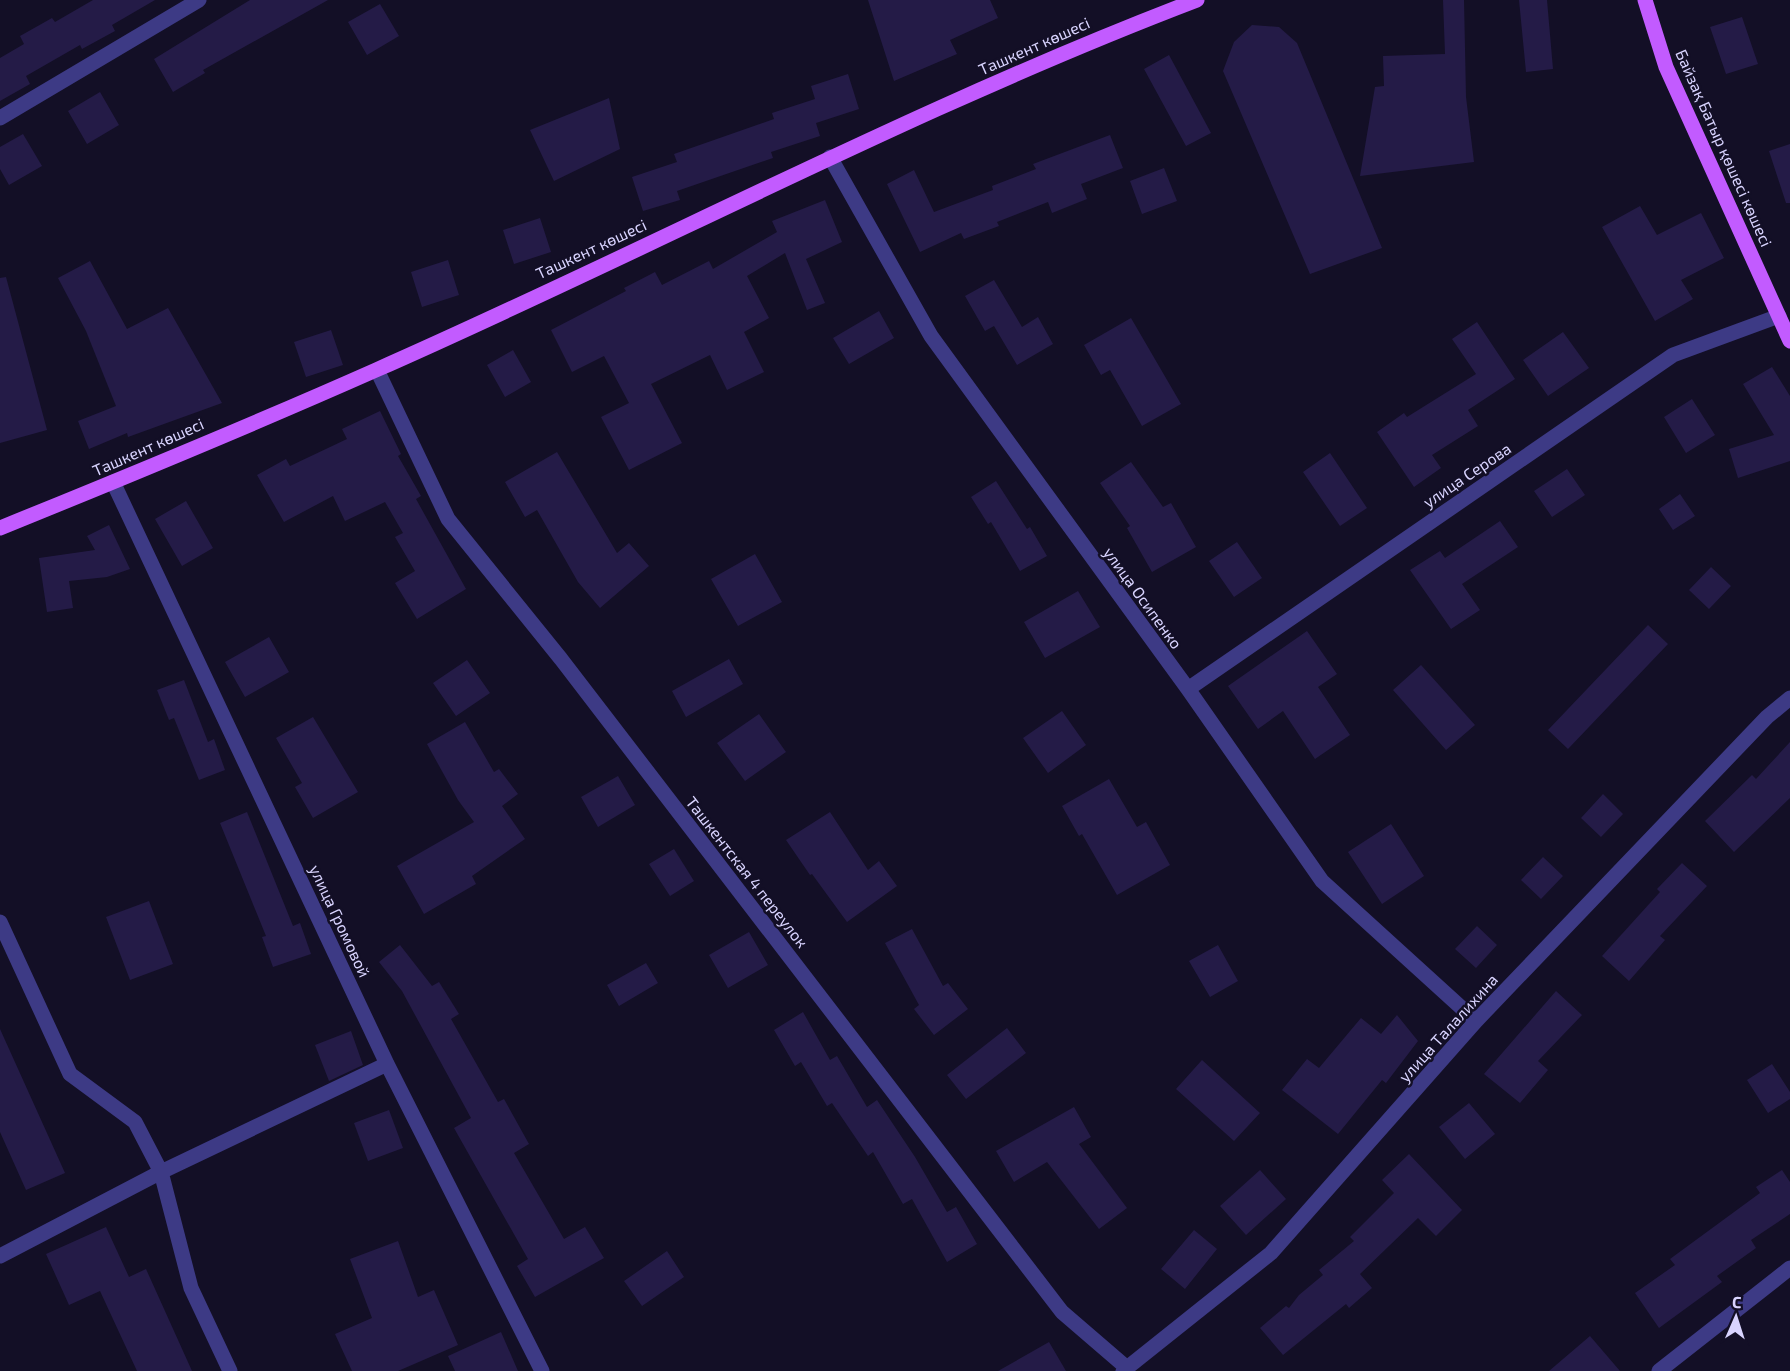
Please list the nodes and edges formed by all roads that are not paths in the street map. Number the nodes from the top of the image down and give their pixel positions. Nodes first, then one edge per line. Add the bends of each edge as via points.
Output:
1 (199, 0) edge
2 (1197, 0) edge
3 (1645, 0) edge
4 (0, 118) edge
5 (830, 157) junction
6 (1779, 316) junction
7 (1790, 341) edge
8 (376, 370) junction
9 (113, 483) junction
10 (0, 528) edge
11 (1188, 689) junction
12 (1790, 698) edge
13 (0, 922) edge
14 (1476, 1021) junction
15 (387, 1064) junction
16 (161, 1172) junction
17 (0, 1256) edge
18 (1790, 1268) edge
19 (1125, 1370) edge
20 (230, 1371) edge
21 (542, 1371) edge
22 (1659, 1371) edge

1 - 4 street
2 - 5 main road, Ташкент көшесі via 1095,39
3 - 6 main road, Байзақ Батыр қөшесі көшесі via 1666,67
5 - 8 main road, Ташкент көшесі
5 - 11 street, улица Осипенко via 931,336
6 - 7 main road, Байзақ Батыр қөшесі көшесі
6 - 11 street, улица Серова via 1673,356
8 - 9 main road, Ташкент көшесі
8 - 19 street, Ташкентская 4 переулок via 448,519 561,659 1062,1312
9 - 10 main road, Ташкент көшесі
9 - 15 street, улица Громовой
11 - 14 street, улица Осипенко via 1322,881
12 - 14 street, улица Талалихина via 1767,717
13 - 16 street via 70,1074 135,1122
14 - 19 street, улица Талалихина via 1271,1253
15 - 16 street
15 - 21 street, улица Громовой
16 - 17 street
16 - 20 street via 191,1288
18 - 22 street

